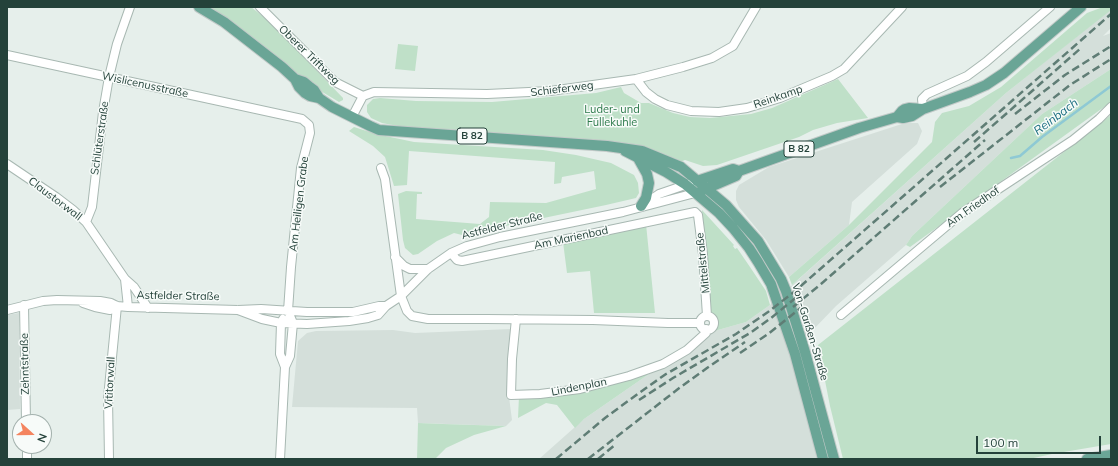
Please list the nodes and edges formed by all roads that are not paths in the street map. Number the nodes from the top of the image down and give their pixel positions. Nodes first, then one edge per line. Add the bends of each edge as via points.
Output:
1 (130, 7) edge
2 (199, 7) edge
3 (260, 7) edge
4 (756, 7) edge
5 (902, 7) edge
6 (1050, 7) edge
7 (1081, 7) edge
8 (7, 55) edge
9 (109, 77) junction
10 (636, 79) junction
11 (363, 96) junction
12 (1111, 107) edge
13 (923, 108) junction
14 (283, 115) joint
15 (352, 117) junction
16 (622, 149) junction
17 (638, 158) junction
18 (7, 164) edge
19 (381, 168) dead end
20 (739, 171) junction
21 (697, 181) junction
22 (685, 184) junction
23 (707, 189) junction
24 (694, 193) junction
25 (641, 206) junction
26 (695, 212) joint
27 (86, 222) junction
28 (451, 253) junction
29 (395, 257) junction
30 (428, 269) junction
31 (124, 279) junction
32 (401, 296) junction
33 (24, 305) junction
34 (117, 306) junction
35 (386, 306) junction
36 (128, 307) junction
37 (148, 308) junction
38 (7, 310) edge
39 (238, 310) junction
40 (288, 311) junction
41 (841, 315) dead end
42 (707, 316) junction
43 (516, 319) junction
44 (281, 323) junction
45 (700, 323) junction
46 (292, 324) junction
47 (706, 329) junction
48 (285, 367) junction
49 (26, 414) edge
50 (1111, 455) edge
51 (109, 459) edge
52 (280, 459) edge
53 (823, 459) edge
54 (834, 459) edge
55 (1087, 459) edge

1 - 9 street, Schlüterstraße
2 - 15 main road, Von-Garßen-Straße / B 82 via 224,22 295,79 304,82 314,90 318,98
3 - 11 street, Oberer Triftweg via 335,82
4 - 10 street, Schieferweg via 733,46 712,58 683,68
5 - 10 street, Reinkamp via 844,69 780,98 747,108 719,112 691,111 667,105 646,92
6 - 13 street via 967,76 927,94 922,99
7 - 13 main road, Astfelder Straße / B 82 via 1004,73 957,98
8 - 9 street, Wislicenusstraße
9 - 14 street, Wislicenusstraße
9 - 27 street, Schlüterstraße via 100,128 92,208
10 - 11 street, Schieferweg via 550,91 494,94 374,92
11 - 15 street
12 - 41 street, Am Friedhof via 1073,140 962,213
13 - 20 main road, Astfelder Straße / B 82 via 905,109 897,117 844,133
14 - 40 street, Am Heiligen Grabe via 306,121 310,133 301,168
15 - 16 main road, Von-Garßen-Straße / B 82 via 394,130
16 - 17 main road, Von-Garßen-Straße / B 82
16 - 21 main road, Von-Garßen-Straße / B 82 via 642,151 668,161 681,167
17 - 22 main road, Von-Garßen-Straße / B 82
17 - 25 main road via 649,183 646,198
18 - 27 street, Claustorwall via 56,197
19 - 29 street via 385,179
20 - 21 main road, Astfelder Straße / B 82 via 733,169
20 - 23 main road, Astfelder Straße / B 82 via 736,176
21 - 22 street, Astfelder Straße / B 82
21 - 23 main road, Von-Garßen-Straße
22 - 24 main road, Von-Garßen-Straße / B 82
22 - 25 street, Astfelder Straße via 659,194
23 - 24 main road, Astfelder Straße / B 82
23 - 54 main road, Von-Garßen-Straße via 726,205 758,241 781,279 805,352
24 - 25 street, Astfelder Straße
24 - 53 main road, Von-Garßen-Straße via 733,228 749,248 771,284 801,373
25 - 28 street, Astfelder Straße via 606,216 500,237
26 - 28 street, Am Marienbad via 462,261 457,260
26 - 42 street, Mittelstraße via 698,215 702,246
27 - 31 street, Claustorwall
28 - 30 street, Astfelder Straße
29 - 30 street via 410,269
29 - 32 street
30 - 32 street, Astfelder Straße
31 - 36 street, Claustorwall
31 - 37 street, Claustorwall via 134,287
32 - 35 street, Astfelder Straße
32 - 43 street via 407,311 419,318
33 - 34 street, Astfelder Straße via 44,301 79,302 106,310
33 - 38 street, Astfelder Straße
33 - 49 street, Zehntstraße
34 - 36 street, Astfelder Straße
34 - 51 street, Vititorwall via 108,398
35 - 40 street, Astfelder Straße via 353,312
35 - 46 street, Astfelder Straße via 378,315 359,320
36 - 37 street, Astfelder Straße
37 - 39 street, Astfelder Straße
39 - 40 street, Astfelder Straße
39 - 44 street, Astfelder Straße
40 - 44 street, Am Heiligen Grabe
40 - 46 street, Am Heiligen Grabe
42 - 45 street via 702,318
42 - 47 street, Lindenplan via 712,318 714,323 711,328
43 - 45 street
43 - 47 street, Lindenplan via 511,395 580,389 629,376 663,364 687,350 706,333
44 - 46 street, Astfelder Straße
44 - 48 street via 280,354
45 - 47 street
46 - 48 street via 290,356
48 - 52 street
50 - 55 main road

